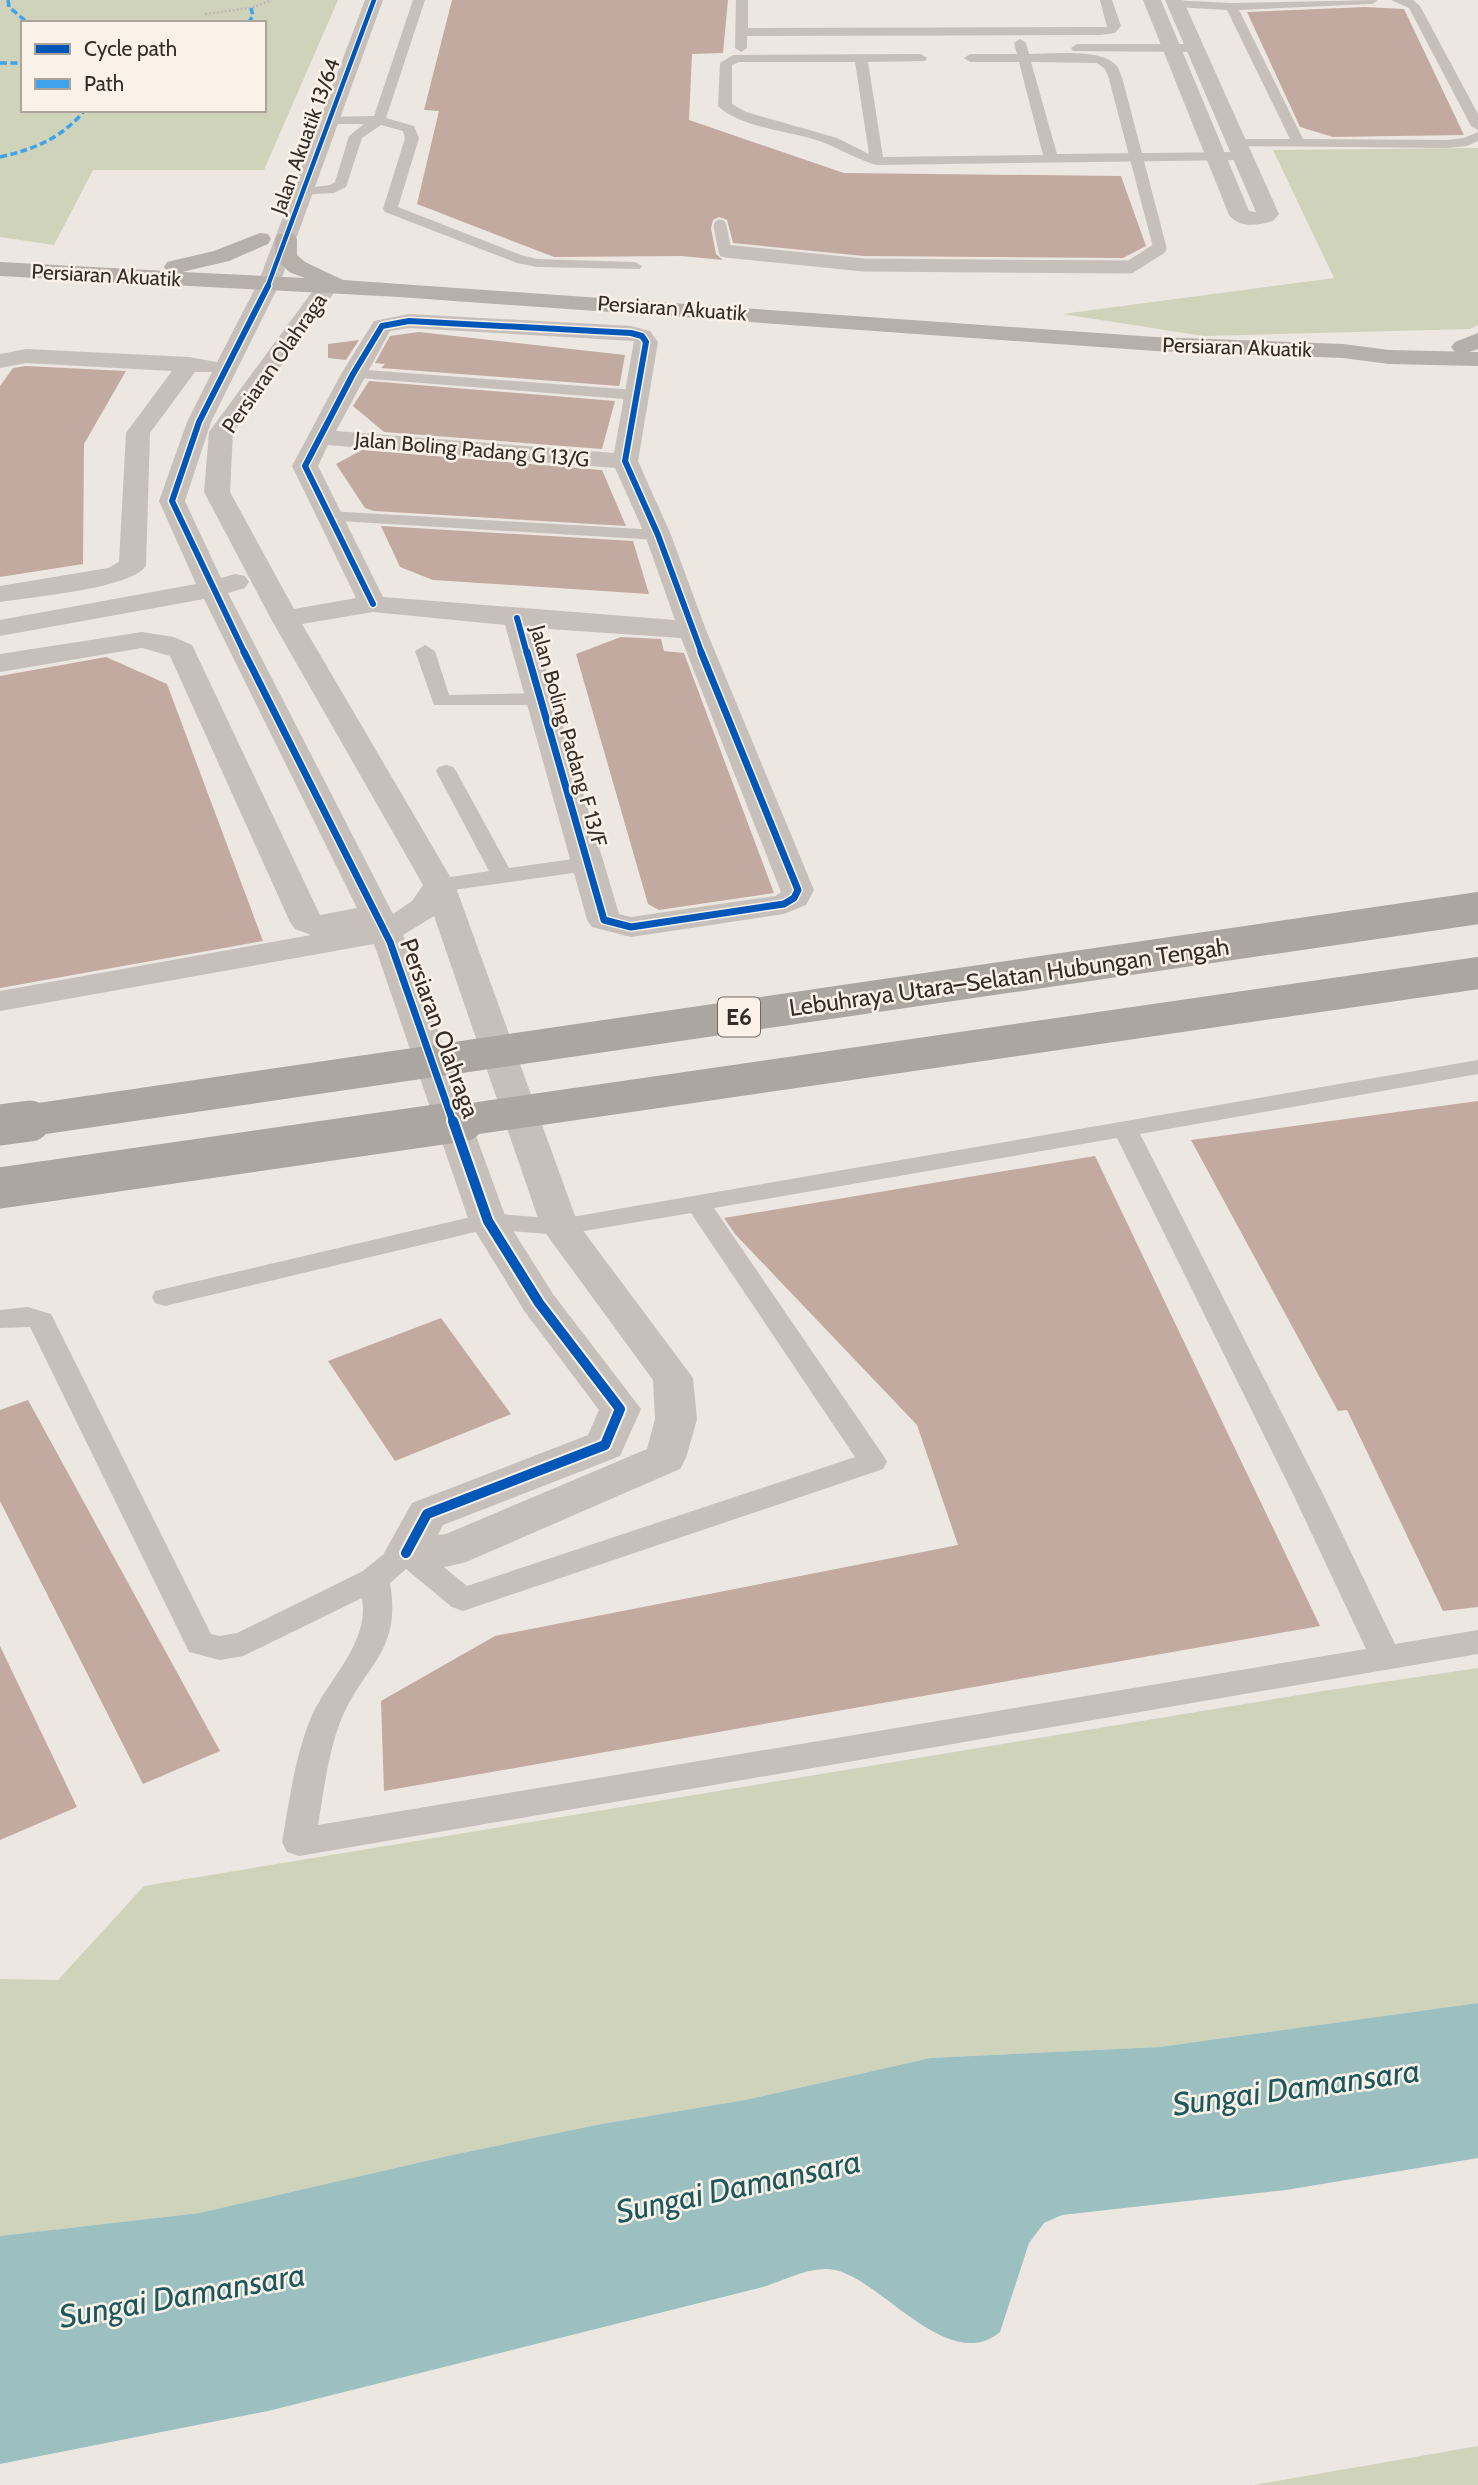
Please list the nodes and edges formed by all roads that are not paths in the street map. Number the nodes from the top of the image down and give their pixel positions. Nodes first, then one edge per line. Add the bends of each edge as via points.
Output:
1 (374, 0) edge
2 (419, 0) edge
3 (742, 0) edge
4 (1106, 0) edge
5 (1152, 0) edge
6 (1372, 0) edge
7 (1397, 0) edge
8 (1175, 1) edge
9 (1231, 7) junction
10 (743, 32) junction
11 (1020, 45) junction
12 (1171, 45) junction
13 (1193, 45) junction
14 (932, 48) dead end
15 (957, 48) dead end
16 (737, 58) junction
17 (861, 58) junction
18 (921, 58) dead end
19 (970, 58) dead end
20 (1116, 80) joint
21 (330, 120) junction
22 (379, 120) junction
23 (1478, 126) edge
24 (1478, 136) edge
25 (1298, 142) junction
26 (1239, 149) junction
27 (1214, 156) junction
28 (1051, 158) junction
29 (877, 161) junction
30 (303, 192) junction
31 (720, 226) dead end
32 (286, 239) junction
33 (635, 266) dead end
34 (0, 269) edge
35 (123, 276) junction
36 (339, 287) junction
37 (256, 290) junction
38 (399, 290) junction
39 (312, 309) junction
40 (1475, 352) edge
41 (0, 361) edge
42 (189, 365) junction
43 (228, 367) junction
44 (353, 374) junction
45 (636, 395) junction
46 (319, 437) junction
47 (625, 461) junction
48 (328, 516) junction
49 (658, 535) junction
50 (171, 548) junction
51 (261, 574) junction
52 (209, 582) junction
53 (123, 589) junction
54 (0, 594) edge
55 (373, 604) junction
56 (0, 610) edge
57 (517, 618) junction
58 (285, 619) junction
59 (0, 628) edge
60 (692, 630) junction
61 (425, 651) dead end
62 (0, 663) edge
63 (540, 699) junction
64 (446, 771) dead end
65 (587, 864) junction
66 (501, 874) junction
67 (439, 885) junction
68 (1478, 908) edge
69 (380, 923) junction
70 (1478, 973) edge
71 (0, 1001) edge
72 (1478, 1067) edge
73 (0, 1125) edge
74 (1126, 1130) junction
75 (0, 1188) edge
76 (699, 1205) junction
77 (488, 1221) junction
78 (560, 1227) junction
79 (165, 1297) dead end
80 (0, 1319) edge
81 (406, 1553) junction
82 (373, 1579) junction
83 (1478, 1642) edge
84 (1385, 1656) junction

1 - 21 street, Jalan Akuatik 13/64
2 - 22 lane
3 - 10 lane
4 - 11 lane via 1115,26 1111,30
5 - 12 street
6 - 9 lane
7 - 23 lane via 1414,6
8 - 9 lane
8 - 13 street
9 - 25 lane
10 - 11 lane
10 - 16 lane
11 - 12 lane
11 - 14 lane via 893,45
11 - 15 lane
11 - 19 lane
11 - 20 lane via 1100,60 1111,66
11 - 28 lane
12 - 13 lane
12 - 27 street
13 - 26 street
16 - 17 lane
16 - 29 lane via 726,64 725,106 729,110 832,141
17 - 18 lane
17 - 29 lane
20 - 31 lane, bridge via 1160,248 1130,267 864,265 725,251
21 - 22 lane
21 - 30 street, Jalan Akuatik 13/64
22 - 30 lane via 356,136 341,184
22 - 33 lane via 409,129 412,138 390,209 517,259
24 - 25 lane via 1447,144
25 - 26 lane
26 - 27 lane
26 - 27 street via 1266,218 1240,215
27 - 28 lane
28 - 29 lane
30 - 32 street, Jalan Akuatik 13/64
32 - 36 street via 286,257 297,267
32 - 37 street, Jalan Akuatik 13/64
34 - 35 street, Persiaran Akuatik
35 - 37 street, Persiaran Akuatik via 149,284
35 - 37 street, Jalan Akuatik 13/64 via 221,256 262,233
36 - 37 street, Persiaran Akuatik
36 - 38 street, Persiaran Akuatik
36 - 39 street, Persiaran Olahraga
37 - 43 street, Persiaran Olahraga
38 - 39 street
38 - 40 street, Persiaran Akuatik via 1155,344 1390,357
39 - 51 street, Persiaran Olahraga via 221,432 217,492
41 - 42 street via 26,356
42 - 43 street
42 - 54 street via 138,433 132,566 116,575
43 - 50 street, Persiaran Olahraga via 198,422 172,501
44 - 45 lane
44 - 45 street via 382,326 396,322 631,333 646,342
44 - 46 street
45 - 47 street
46 - 47 street, Jalan Boling Padang G 13/G
46 - 48 street via 305,466
47 - 49 street
48 - 49 lane
48 - 55 street
49 - 60 street
50 - 52 street, Persiaran Olahraga
50 - 53 street
51 - 52 street
51 - 58 street, Persiaran Olahraga
52 - 53 street
52 - 59 street
52 - 69 street, Persiaran Olahraga
53 - 56 street
55 - 57 street
55 - 58 street
57 - 60 street
57 - 63 street, Jalan Boling Padang F 13/F
58 - 67 street, Persiaran Olahraga
60 - 65 street, Jalan Boling Padang F 13/F via 798,890 784,904 631,927 604,920
61 - 63 lane via 441,701
62 - 69 street via 142,640 182,651 307,922 315,926
63 - 65 street, Jalan Boling Padang F 13/F
64 - 66 lane
65 - 66 lane
66 - 67 lane
67 - 69 street via 425,909
67 - 78 street, Persiaran Olahraga
68 - 73 highway, Lebuhraya Utara–Selatan Hubungan Tengah / E6, bridge
69 - 71 street
69 - 77 street, Persiaran Olahraga
70 - 75 highway, bridge
72 - 74 lane
74 - 76 lane
74 - 84 lane
76 - 78 lane
76 - 81 lane via 873,1462 463,1599
77 - 78 lane
77 - 79 lane
77 - 81 street, Persiaran Olahraga via 539,1303 620,1409 605,1444 427,1514
78 - 81 street, Persiaran Olahraga via 673,1378 676,1419 665,1458 451,1550
80 - 82 lane via 28,1316 41,1321 200,1644 220,1648 243,1644
81 - 82 lane
82 - 84 lane via 380,1611 378,1629 368,1654 327,1716 299,1842
83 - 84 lane

